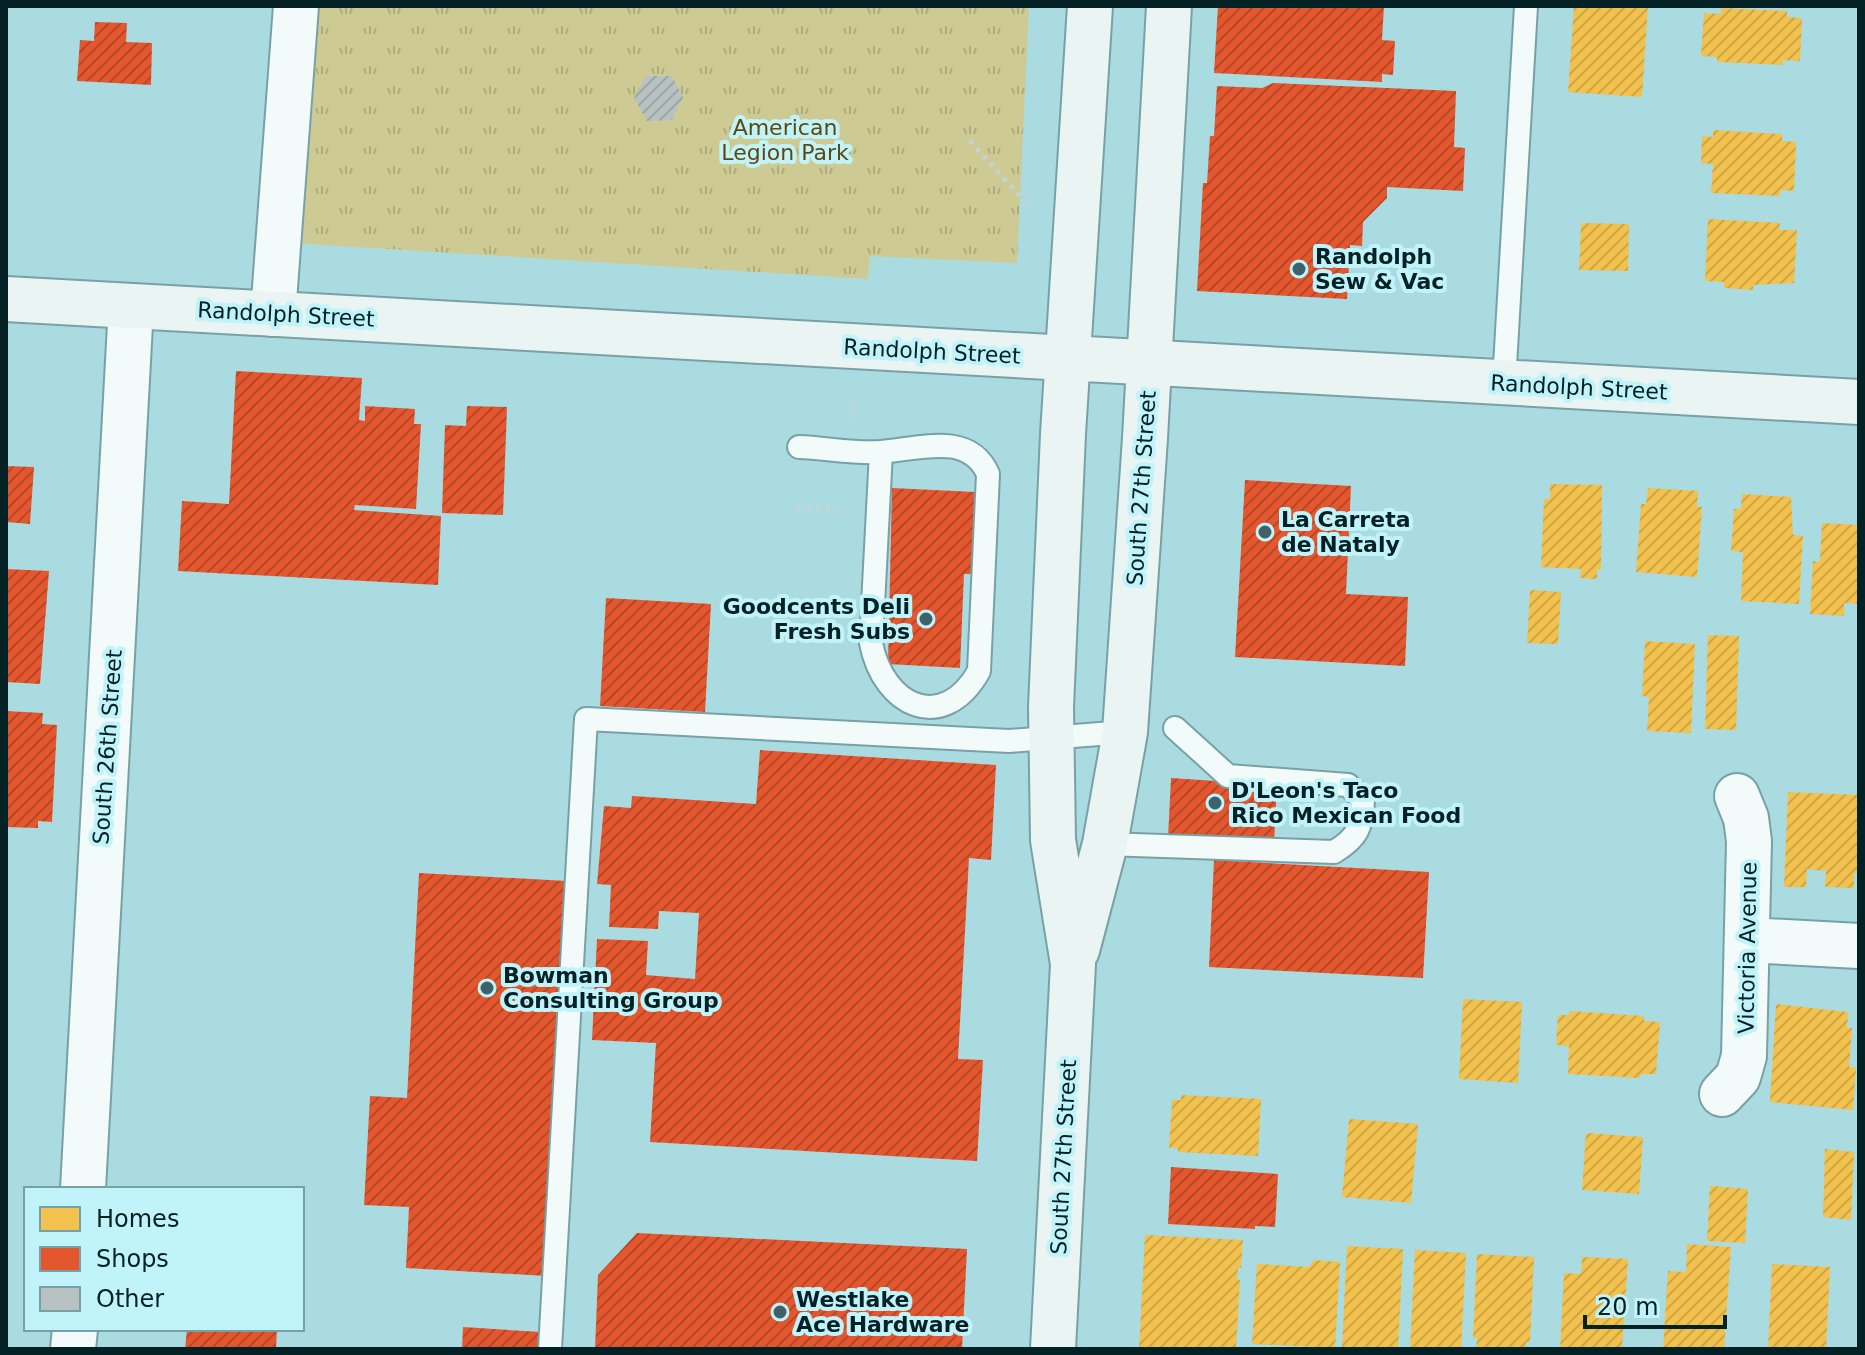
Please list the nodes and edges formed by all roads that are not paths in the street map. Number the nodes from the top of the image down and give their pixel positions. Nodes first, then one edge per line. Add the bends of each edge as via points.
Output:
1 (296, 6) edge
2 (1090, 6) edge
3 (1169, 6) edge
4 (1526, 6) edge
5 (6, 299) edge
6 (131, 306) junction
7 (273, 314) junction
8 (1068, 358) junction
9 (1149, 362) junction
10 (1504, 383) junction
11 (1859, 402) edge
12 (799, 447) dead end
13 (881, 452) junction
14 (1175, 728) dead end
15 (1125, 732) junction
16 (1051, 739) junction
17 (1737, 796) dead end
18 (1105, 844) junction
19 (1748, 940) junction
20 (1859, 946) edge
21 (1073, 964) junction
22 (1722, 1094) dead end
23 (83, 1187) edge
24 (550, 1349) edge
25 (1053, 1349) edge

1 - 7 street
2 - 8 main road, South 27th Street
3 - 9 main road, South 27th Street
4 - 10 lane
5 - 6 main road, Randolph Street
6 - 7 main road, Randolph Street
6 - 23 street, South 26th Street
7 - 8 main road, Randolph Street
8 - 9 main road, Randolph Street
8 - 16 main road, South 27th Street
9 - 10 main road, Randolph Street
9 - 15 main road, South 27th Street
10 - 11 main road, Randolph Street
12 - 13 lane
13 - 13 lane via 874,660 883,681 899,697 936,706 955,701 979,671 988,474 972,452 954,447 915,445
14 - 18 lane via 1228,776 1348,785 1363,800 1355,839 1334,852
15 - 16 lane
15 - 18 main road, South 27th Street
16 - 21 main road, South 27th Street via 1053,840
16 - 24 lane via 844,735 586,719
17 - 19 street, Victoria Avenue via 1749,841
18 - 21 main road, South 27th Street
19 - 20 street
19 - 22 street, Victoria Avenue via 1744,1056 1738,1077
21 - 25 main road, South 27th Street

